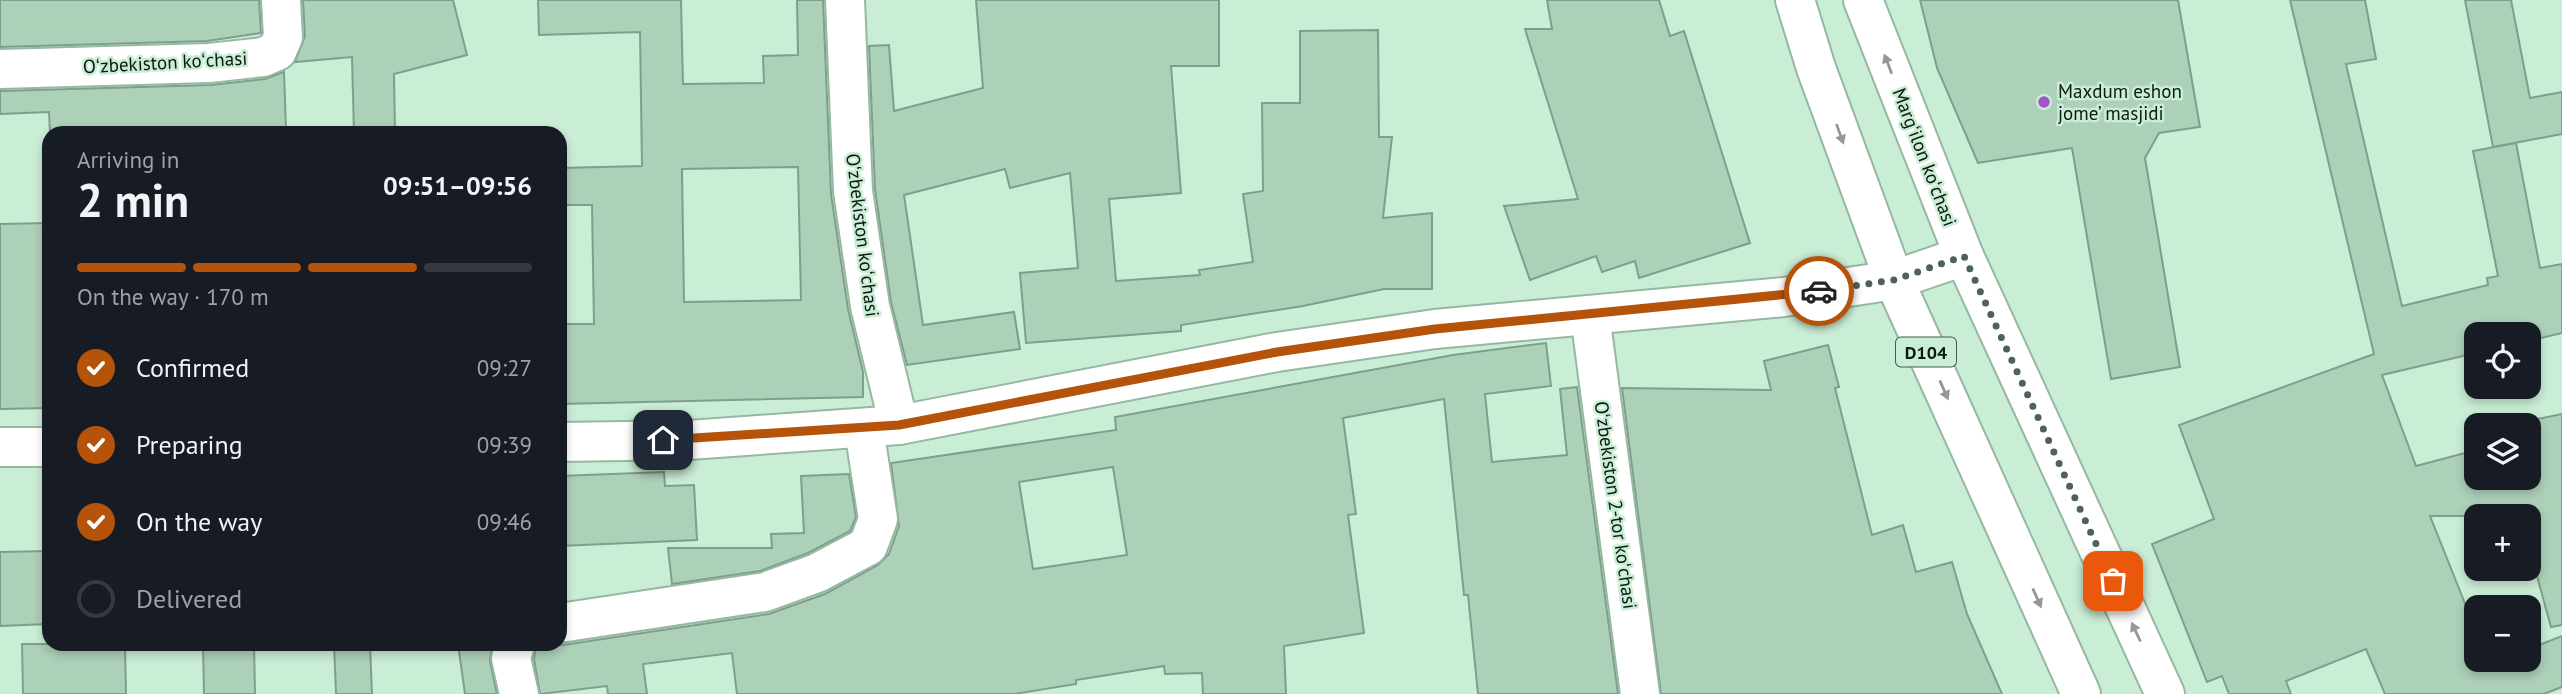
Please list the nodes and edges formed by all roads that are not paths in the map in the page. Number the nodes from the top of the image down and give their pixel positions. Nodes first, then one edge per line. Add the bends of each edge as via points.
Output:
1 (282, 0) edge
2 (845, 0) edge
3 (1795, 0) edge
4 (1863, 0) edge
5 (0, 69) edge
6 (1964, 256) junction
7 (1894, 280) junction
8 (1590, 316) junction
9 (881, 427) junction
10 (567, 442) edge
11 (0, 447) edge
12 (42, 447) edge
13 (567, 622) edge
14 (513, 651) edge
15 (519, 694) edge
16 (1640, 694) edge
17 (2081, 694) edge
18 (2165, 694) edge

1 - 5 street, Oʻzbekiston koʻchasi via 283,37 277,51 262,57 209,63
2 - 9 street, Oʻzbekiston koʻchasi via 853,191
3 -> 7 street, D104
6 -> 4 street, Margʻilon koʻchasi
6 - 7 street
18 -> 6 street, Margʻilon koʻchasi
7 - 8 street via 1784,297
7 -> 17 street, D104
8 - 9 street via 1435,329 1277,352
8 - 16 street, Oʻzbekiston 2-tor koʻchasi
9 - 10 street via 689,440
9 - 13 street, Oʻzbekiston koʻchasi via 878,519 868,546 817,573 765,592
11 - 12 street
14 - 15 street

